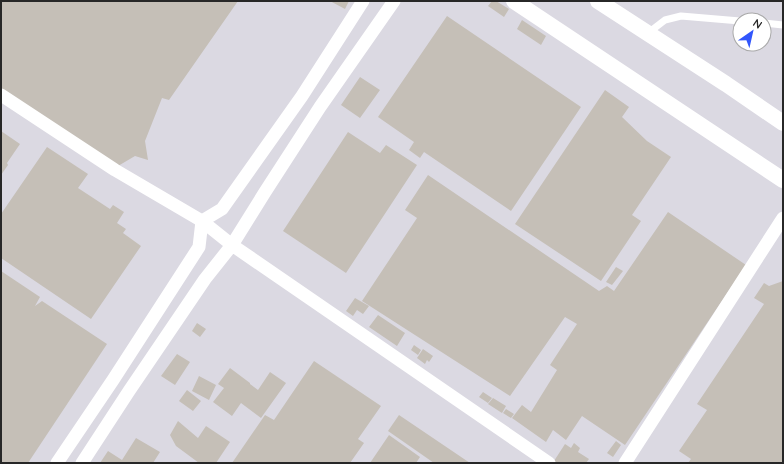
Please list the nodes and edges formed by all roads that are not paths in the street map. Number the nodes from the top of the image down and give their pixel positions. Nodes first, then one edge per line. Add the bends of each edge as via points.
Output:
1 (363, 1) edge
2 (394, 1) edge
3 (514, 1) edge
4 (598, 1) edge
5 (732, 20) edge
6 (772, 24) edge
7 (783, 25) edge
8 (648, 33) junction
9 (1, 95) edge
10 (302, 96) junction
11 (320, 107) junction
12 (783, 123) edge
13 (783, 180) edge
14 (783, 218) edge
15 (202, 221) junction
16 (232, 245) junction
17 (113, 380) junction
18 (129, 391) junction
19 (57, 463) edge
20 (82, 463) edge
21 (549, 463) edge
22 (625, 463) edge

1 - 10 street
2 - 11 street
3 - 13 street
4 - 8 street
5 - 8 lane via 681,16 665,20
6 - 7 lane
8 - 12 street
9 - 15 street via 115,170
10 - 11 street
10 - 15 street via 222,209
11 - 16 street
14 - 22 street
15 - 16 street
15 - 17 street via 199,247
16 - 18 street via 205,279
16 - 21 street
17 - 18 street
17 - 19 street
18 - 20 street

